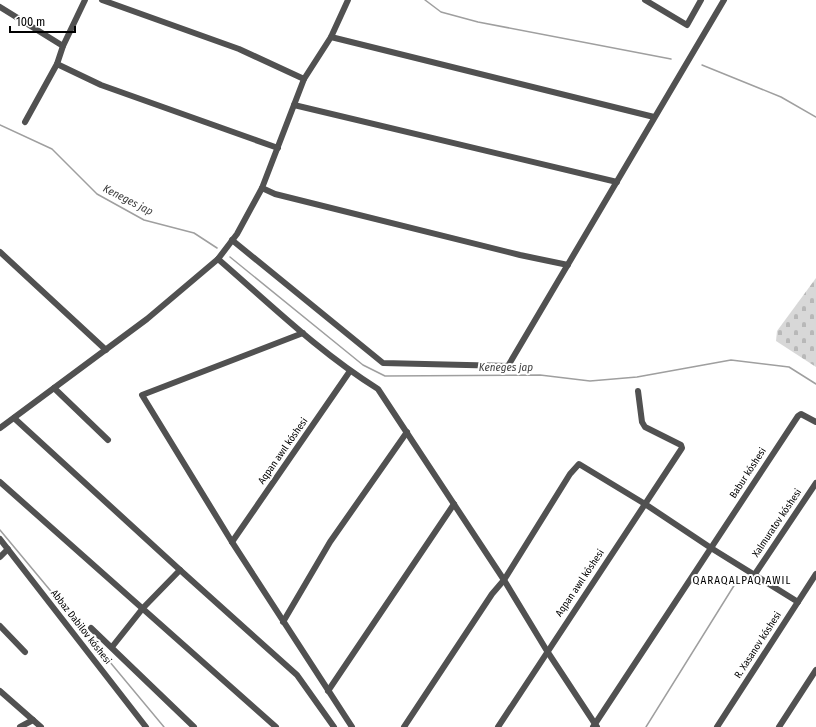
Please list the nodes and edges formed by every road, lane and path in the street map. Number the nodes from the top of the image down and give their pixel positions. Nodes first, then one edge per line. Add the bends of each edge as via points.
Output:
1 (85, 0) edge
2 (102, 0) edge
3 (348, 0) edge
4 (645, 0) edge
5 (702, 0) edge
6 (724, 0) edge
7 (0, 7) edge
8 (331, 37) junction
9 (63, 46) junction
10 (57, 64) junction
11 (304, 79) junction
12 (294, 105) junction
13 (654, 117) junction
14 (25, 122) dead end
15 (278, 148) junction
16 (617, 182) junction
17 (262, 188) junction
18 (232, 240) junction
19 (0, 252) edge
20 (218, 259) junction
21 (568, 265) junction
22 (303, 333) junction
23 (106, 350) junction
24 (350, 372) junction
25 (54, 388) junction
26 (638, 391) dead end
27 (14, 418) junction
28 (816, 422) edge
29 (0, 428) edge
30 (407, 432) junction
31 (108, 440) dead end
32 (0, 482) edge
33 (816, 483) edge
34 (454, 504) junction
35 (645, 504) junction
36 (0, 538) edge
37 (232, 542) junction
38 (711, 548) junction
39 (8, 549) junction
40 (0, 557) edge
41 (180, 570) junction
42 (755, 574) junction
43 (816, 574) edge
44 (504, 580) junction
45 (798, 602) junction
46 (143, 608) junction
47 (283, 622) junction
48 (0, 626) edge
49 (91, 628) dead end
50 (112, 647) junction
51 (547, 651) junction
52 (25, 652) dead end
53 (816, 670) edge
54 (0, 691) edge
55 (328, 691) junction
56 (33, 720) junction
57 (595, 726) edge
58 (20, 727) edge
59 (41, 727) edge
60 (146, 727) edge
61 (194, 727) edge
62 (276, 727) edge
63 (334, 727) edge
64 (352, 727) edge
65 (404, 727) edge
66 (498, 727) edge
67 (718, 727) edge
68 (779, 727) edge

1 - 9 street
2 - 11 street via 240,49
3 - 8 street
4 - 5 street via 687,25
6 - 13 street
7 - 9 street
8 - 11 street
8 - 13 street
9 - 10 street
10 - 14 street
10 - 15 street via 101,85
11 - 12 street
12 - 15 street
12 - 16 street
13 - 16 street
15 - 17 street
16 - 21 street
17 - 18 street
17 - 21 street via 275,194
18 - 20 street
18 - 21 street via 382,363 508,366
19 - 23 street
20 - 22 street
20 - 23 street via 148,319
22 - 24 street
22 - 37 street via 142,395
23 - 25 street
24 - 30 street via 378,389
24 - 37 street, Aqpan awıl kóshesi
25 - 27 street
25 - 31 street
26 - 35 street, Aqpan awıl kóshesi via 645,427 681,445 681,450
27 - 29 street
27 - 41 street
28 - 38 street, Babur kóshesi via 805,415 798,416
30 - 34 street
30 - 47 street via 330,542
32 - 46 street
33 - 42 street, Xalmuratov kóshesi
34 - 44 street
34 - 55 street
35 - 38 street
35 - 44 street via 582,464 577,466
35 - 51 street, Aqpan awıl kóshesi
36 - 39 street, Abbaz Dabilov kóshesi
37 - 47 street
38 - 42 street
38 - 57 street
39 - 40 street
39 - 60 street, Abbaz Dabilov kóshesi
41 - 46 street
41 - 63 street via 297,675
42 - 45 street
43 - 45 street, R. Xasanov kóshesi
44 - 51 street
44 - 65 street via 492,594
45 - 67 street, R. Xasanov kóshesi
46 - 50 street
46 - 62 street
47 - 55 street
48 - 52 street
49 - 50 street
50 - 61 street
51 - 57 street
51 - 66 street, Aqpan awıl kóshesi
53 - 68 street
54 - 56 street
55 - 64 street
56 - 58 street
56 - 59 street

